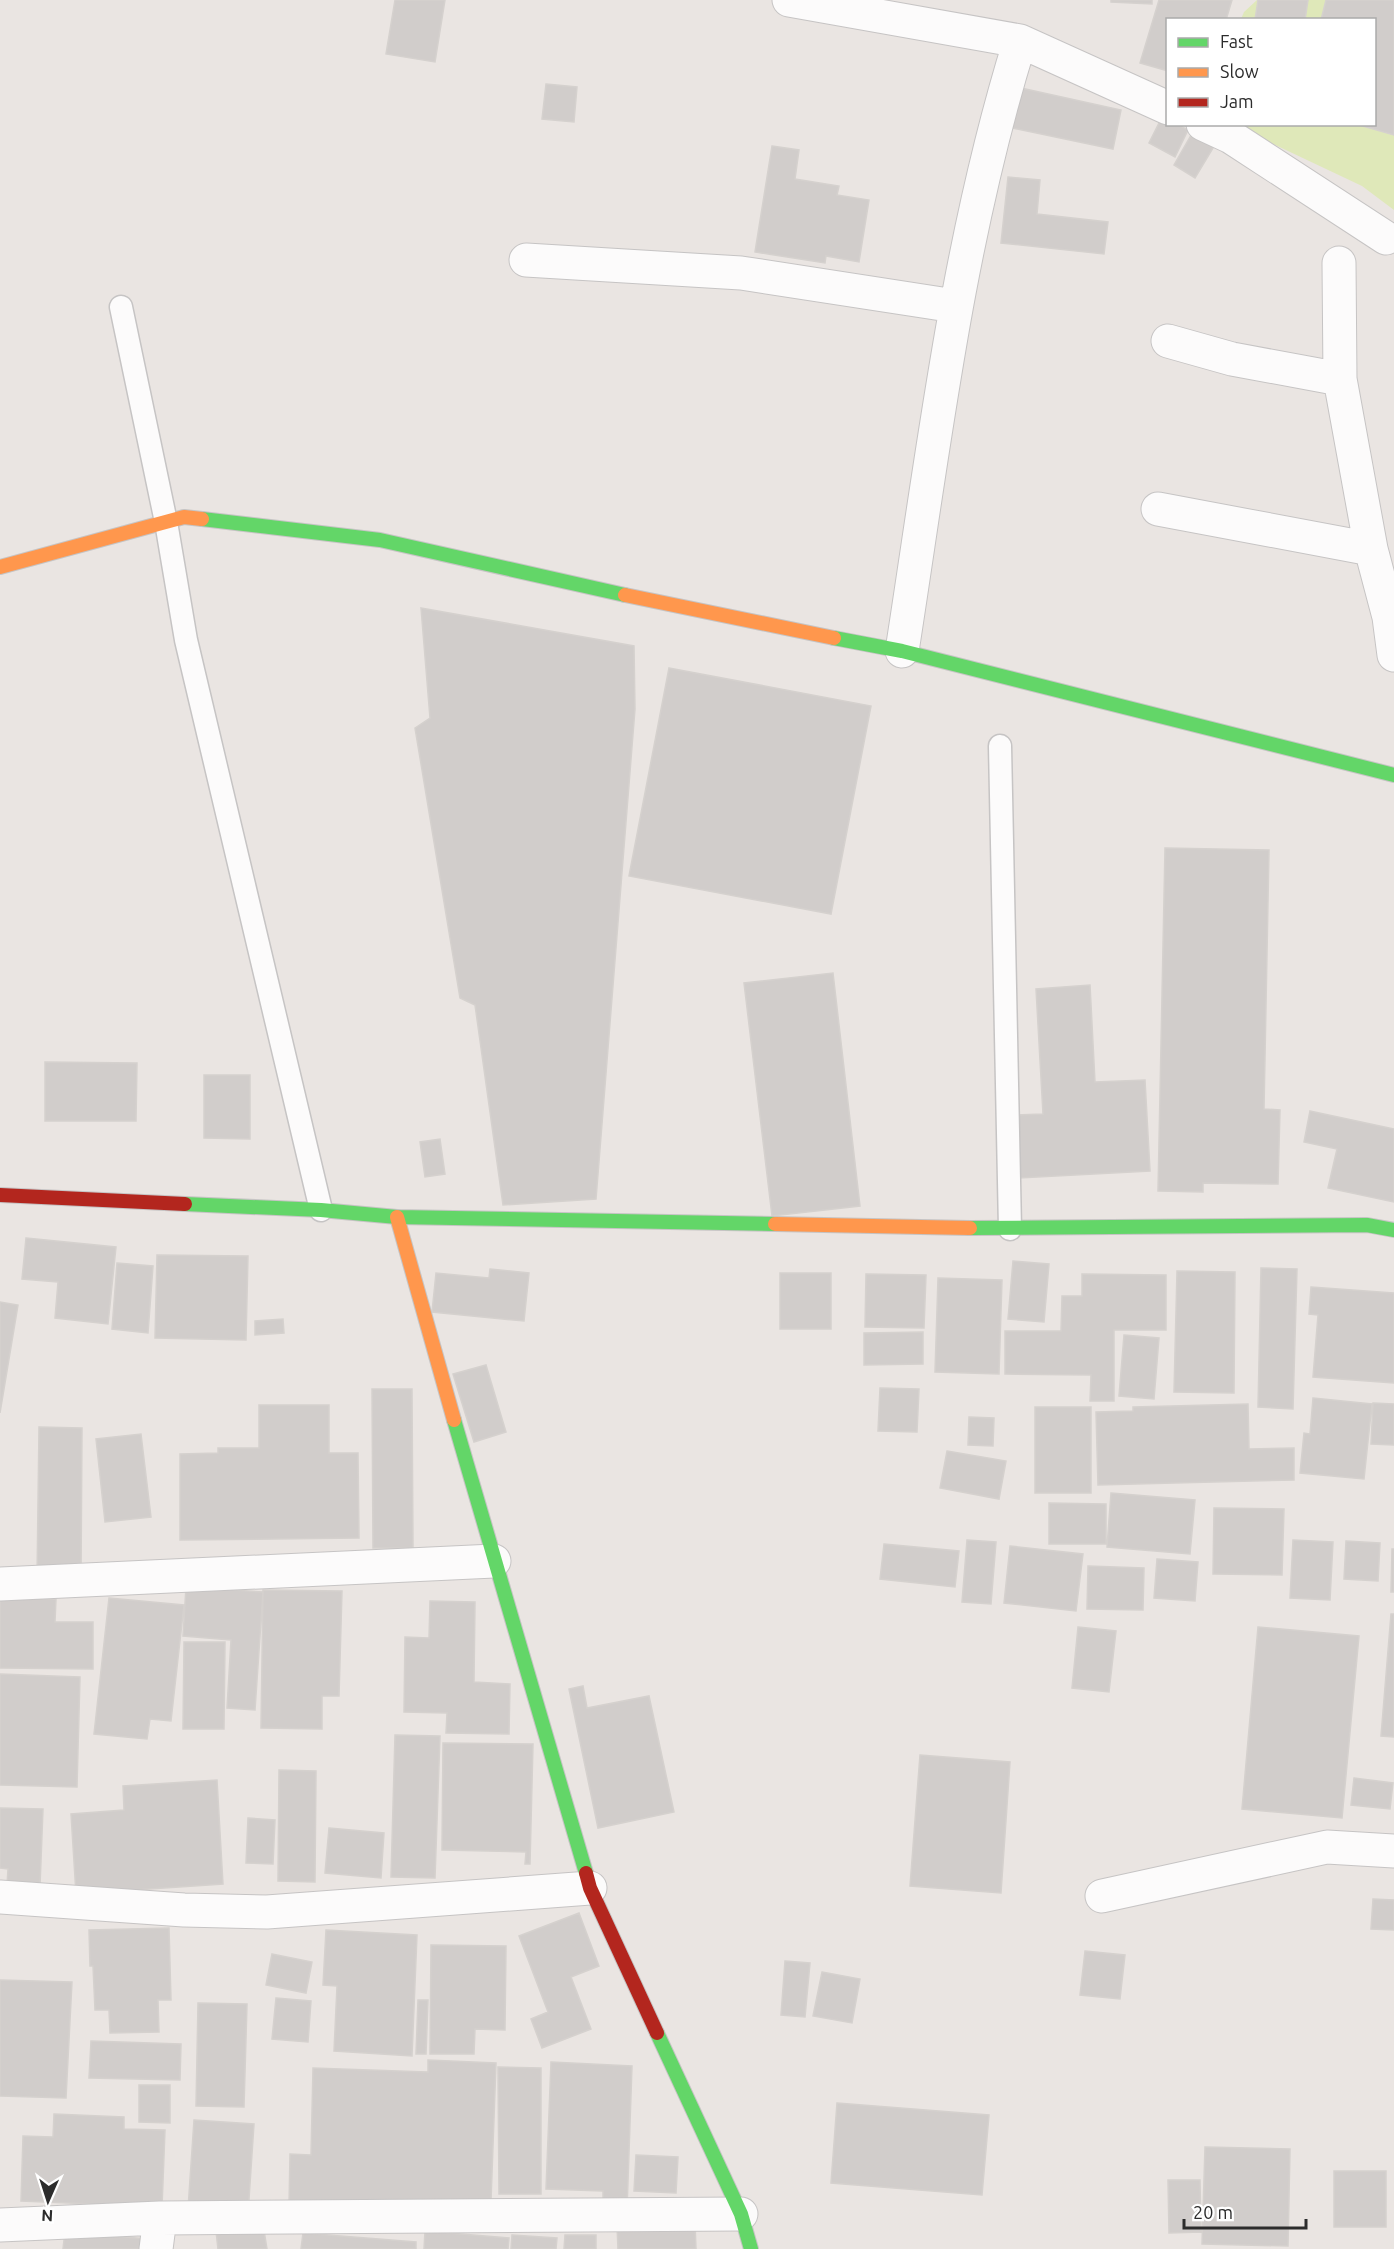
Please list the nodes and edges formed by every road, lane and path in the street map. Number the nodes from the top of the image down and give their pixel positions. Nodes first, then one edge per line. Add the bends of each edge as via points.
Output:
1 (789, 0) edge
2 (1020, 41) junction
3 (1166, 108) edge
4 (1207, 126) edge
5 (1386, 238) dead end
6 (526, 260) dead end
7 (1339, 263) dead end
8 (955, 306) junction
9 (122, 307) dead end
10 (1168, 341) dead end
11 (1340, 379) junction
12 (1158, 509) dead end
13 (166, 522) junction
14 (0, 567) edge
15 (1381, 567) edge
16 (902, 651) junction
17 (1394, 655) edge
18 (1000, 746) dead end
19 (1394, 775) edge
20 (0, 1195) edge
21 (321, 1210) junction
22 (397, 1217) junction
23 (1010, 1229) junction
24 (1394, 1230) edge
25 (494, 1561) junction
26 (0, 1584) edge
27 (1394, 1851) edge
28 (590, 1888) junction
29 (1102, 1896) dead end
30 (0, 1897) edge
31 (741, 2214) junction
32 (0, 2225) edge
33 (158, 2234) edge
34 (751, 2249) edge

1 - 2 street
2 - 3 street
2 - 8 street via 994,129
4 - 5 street via 1231,137
6 - 8 street via 741,273
7 - 11 street
8 - 16 street
9 - 13 lane
10 - 11 street via 1232,359
11 - 15 street
12 - 15 street
13 - 14 main road
13 - 16 main road via 184,517 380,540 694,611
13 - 21 lane via 186,640
15 - 17 street
16 - 19 main road
18 - 23 lane
20 - 21 main road
21 - 22 main road
22 - 23 main road
22 - 25 main road
23 - 24 main road via 1367,1225
25 - 26 street
25 - 28 main road
27 - 29 street via 1327,1846
28 - 30 street via 267,1912
28 - 31 main road
31 - 33 street
31 - 34 main road
32 - 33 street

